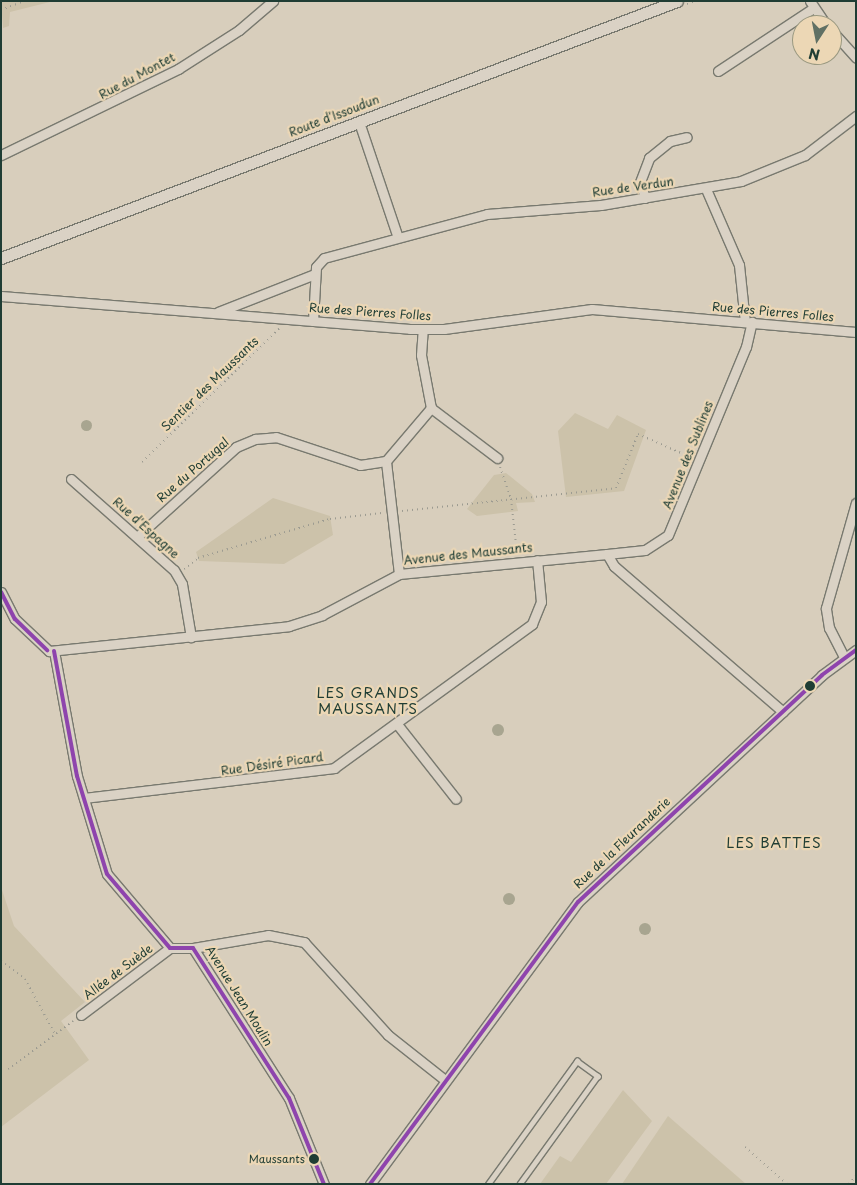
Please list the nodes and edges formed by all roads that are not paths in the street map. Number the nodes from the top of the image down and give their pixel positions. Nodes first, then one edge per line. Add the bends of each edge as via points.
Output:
1 (273, 1) edge
2 (678, 1) edge
3 (811, 5) edge
4 (842, 42) edge
5 (856, 58) edge
6 (718, 71) dead end
7 (856, 116) edge
8 (359, 122) junction
9 (687, 137) dead end
10 (1, 154) edge
11 (706, 189) junction
12 (645, 198) junction
13 (397, 235) junction
14 (1, 258) edge
15 (315, 274) junction
16 (1, 296) edge
17 (215, 314) junction
18 (313, 321) junction
19 (749, 322) junction
20 (424, 329) junction
21 (856, 332) edge
22 (432, 408) junction
23 (497, 458) road end
24 (386, 461) junction
25 (71, 479) dead end
26 (856, 503) edge
27 (138, 536) junction
28 (607, 554) junction
29 (537, 560) junction
30 (399, 574) junction
31 (1, 592) edge
32 (190, 637) junction
33 (50, 650) junction
34 (856, 650) edge
35 (844, 657) junction
36 (783, 712) junction
37 (397, 724) junction
38 (84, 798) junction
39 (456, 799) dead end
40 (170, 948) junction
41 (194, 948) junction
42 (81, 1015) road end
43 (445, 1080) junction
44 (324, 1184) edge
45 (370, 1184) edge
46 (488, 1184) edge
47 (520, 1184) edge

1 - 10 street, Rue du Montet via 239,30 178,70
2 - 8 main road, Route d'Issoudun
3 - 6 street
4 - 5 street
7 - 11 street, Rue de Verdun via 805,155
8 - 13 street
8 - 14 main road, Route d'Issoudun
9 - 12 street via 670,141 647,161 640,182
11 - 12 street, Rue de Verdun
11 - 19 street via 739,265
12 - 13 street, Rue de Verdun via 487,214
13 - 15 street, Rue de Verdun via 322,258
15 - 17 street
15 - 18 street
16 - 17 street, Rue des Pierres Folles
17 - 18 street, Rue des Pierres Folles
18 - 20 street, Rue des Pierres Folles
19 - 20 street, Rue des Pierres Folles via 592,309
19 - 21 street, Rue des Pierres Folles
19 - 28 street, Avenue des Sublines via 699,461 668,535 659,545
20 - 22 street via 422,361
22 - 23 street
22 - 24 street
24 - 27 street, Rue du Portugal via 360,465 276,437 255,439 236,447
24 - 30 street
25 - 27 street, Rue d'Espagne
26 - 35 street via 826,608 828,628
27 - 32 street, Rue d'Espagne via 176,575 187,602
28 - 29 street, Avenue des Maussants
28 - 36 street via 614,566
29 - 30 street, Avenue des Maussants
29 - 37 street, Rue Désiré Picard via 541,602 532,624
30 - 32 street, Avenue des Maussants via 322,615 289,626
31 - 33 street via 14,619
32 - 33 street, Avenue des Maussants
33 - 38 street
34 - 35 street, Rue de la Fleuranderie
35 - 36 street, Rue de la Fleuranderie
36 - 43 street, Rue de la Fleuranderie via 578,902
37 - 38 street, Rue Désiré Picard via 342,763 320,773
37 - 39 street
38 - 40 street via 110,879
40 - 41 street, Avenue Jean Moulin
40 - 42 street, Allée de Suède
41 - 43 street via 268,935 304,942 388,1035
41 - 44 street, Avenue Jean Moulin via 289,1098
43 - 45 street, Rue de la Fleuranderie
46 - 47 lane via 578,1061 598,1076

